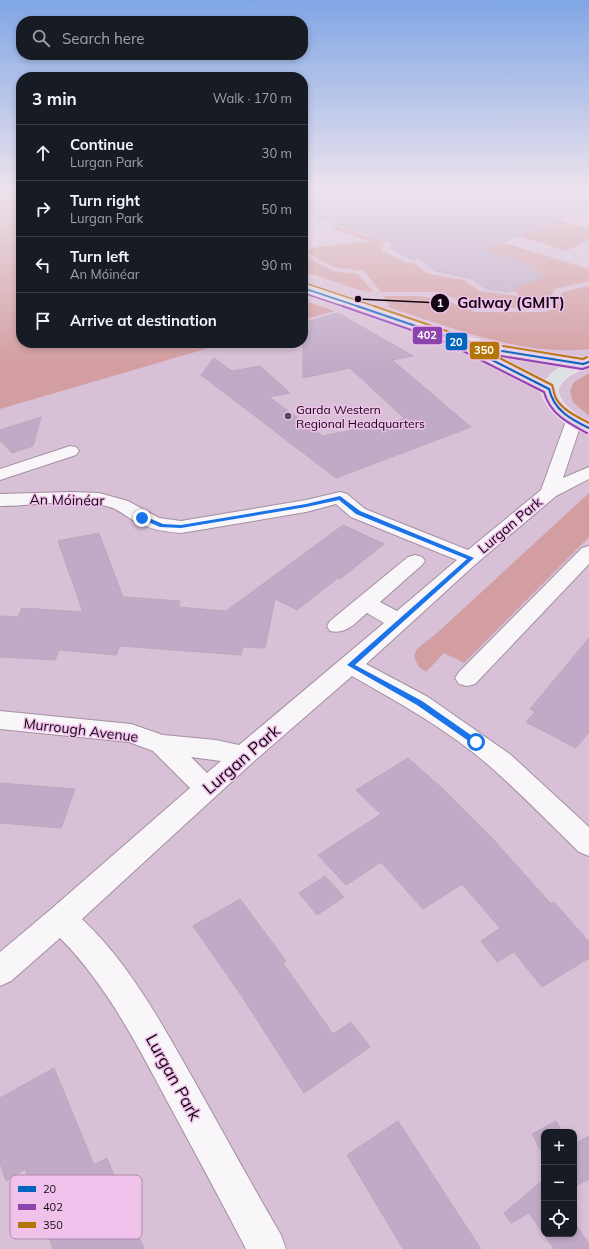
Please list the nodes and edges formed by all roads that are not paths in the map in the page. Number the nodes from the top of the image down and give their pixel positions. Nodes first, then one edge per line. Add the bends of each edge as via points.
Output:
1 (308, 290) edge
2 (445, 336) junction
3 (586, 363) edge
4 (549, 389) junction
5 (582, 424) edge
6 (70, 451) dead end
7 (589, 472) edge
8 (0, 474) edge
9 (549, 492) junction
10 (0, 500) edge
11 (589, 552) edge
12 (471, 558) junction
13 (416, 561) dead end
14 (365, 603) junction
15 (400, 622) junction
16 (338, 626) dead end
17 (350, 665) junction
18 (467, 678) dead end
19 (0, 720) edge
20 (162, 744) junction
21 (243, 756) junction
22 (207, 789) junction
23 (589, 844) edge
24 (61, 919) junction
25 (0, 971) edge
26 (267, 1249) edge

1 - 2 main road
2 - 3 main road via 513,353
2 - 4 main road
3 - 4 main road via 563,372
4 - 5 main road via 551,399 558,408
5 - 9 street, Lurgan Park
6 - 8 street
7 - 9 street, Lurgan Park
9 - 12 street, Lurgan Park
10 - 12 street, An Móinéar via 99,499 115,502 153,523 181,527 340,498 358,513
11 - 18 street
12 - 15 street, Lurgan Park
13 - 14 street
14 - 15 street
14 - 16 street
15 - 17 street, Lurgan Park
17 - 21 street, Lurgan Park
17 - 23 street via 399,691 502,762
19 - 20 street, Murrough Avenue via 131,733
20 - 21 street, Murrough Avenue
20 - 22 street, Murrough Avenue
21 - 22 street, Lurgan Park
22 - 24 street, Lurgan Park
24 - 25 street, Lurgan Park
24 - 26 street, Lurgan Park via 103,963 150,1033

